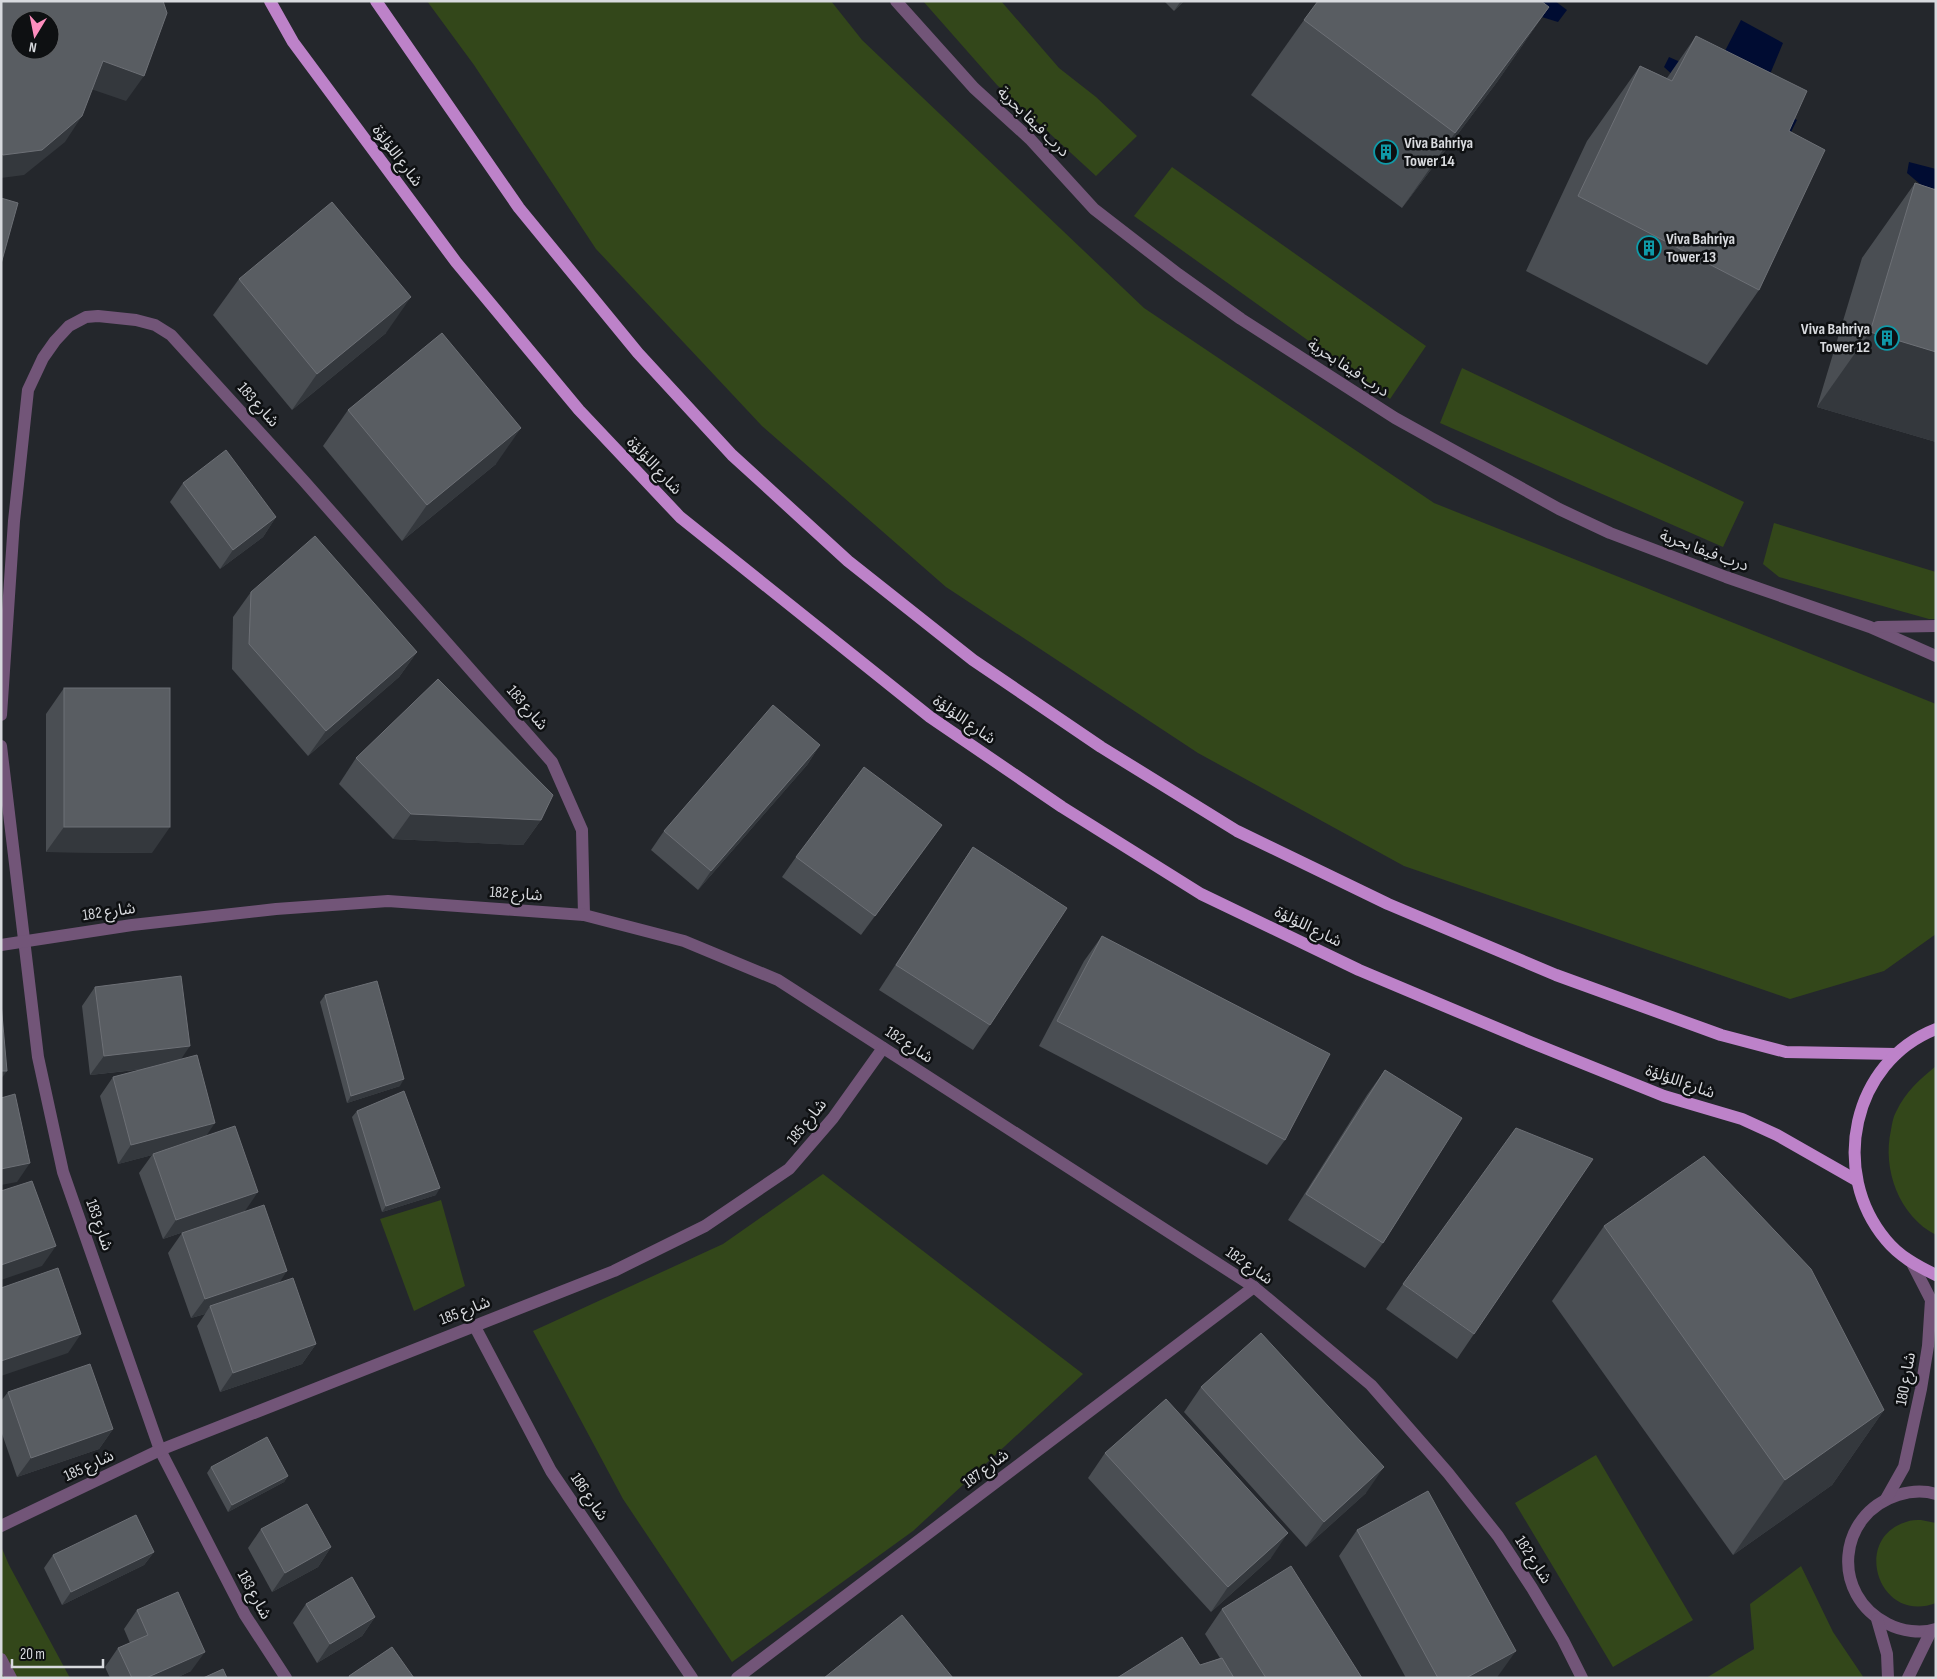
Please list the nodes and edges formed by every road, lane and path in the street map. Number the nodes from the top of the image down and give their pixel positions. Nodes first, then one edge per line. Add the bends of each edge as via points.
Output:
1 (270, 1) edge
2 (376, 1) edge
3 (896, 1) edge
4 (1936, 626) edge
5 (1870, 627) junction
6 (1936, 656) edge
7 (1, 715) edge
8 (1, 746) edge
9 (584, 915) junction
10 (24, 940) junction
11 (1, 945) edge
12 (1936, 1029) edge
13 (883, 1048) junction
14 (1896, 1054) junction
15 (1856, 1180) junction
16 (1912, 1263) junction
17 (1936, 1274) edge
18 (1254, 1287) junction
19 (474, 1325) junction
20 (160, 1450) junction
21 (1936, 1494) edge
22 (1886, 1499) junction
23 (1, 1526) edge
24 (1877, 1619) junction
25 (1933, 1630) edge
26 (1, 1659) edge
27 (11, 1678) edge
28 (286, 1678) edge
29 (692, 1678) edge
30 (737, 1678) edge
31 (1582, 1678) edge
32 (1888, 1678) edge
33 (1908, 1678) edge

1 - 15 main road, شارع اللؤلؤة via 293,42 456,262 579,410 680,517 930,717 1062,808 1202,894 1358,970 1521,1038 1664,1096 1742,1119
2 - 14 main road via 519,208 638,353 732,455 833,548 973,660 1101,747 1237,831 1388,904 1556,975 1730,1038 1786,1052
3 - 5 street, درب فيفا بحرية via 974,88 1030,140 1094,209 1241,319 1395,418 1559,509 1628,540
4 - 5 street, درب فيفا بحرية
5 - 6 street, درب فيفا بحرية
7 - 9 street, شارع 183 via 14,521 28,390 43,358 69,326 86,317 122,318 155,325 172,335 552,762 582,830
8 - 10 street, شارع 183
9 - 10 street, شارع 182 via 388,902 267,910
9 - 13 street, شارع 182 via 684,941 778,980
10 - 11 street, شارع 182
10 - 20 street, شارع 183 via 38,1057 63,1172
12 - 14 main road
13 - 18 street, شارع 182
13 - 19 street, شارع 185 via 833,1118 789,1169 696,1230 614,1271
14 - 15 main road via 1874,1080 1859,1111 1853,1146
15 - 16 main road via 1867,1212 1886,1240
16 - 17 main road
16 - 22 street, شارع 180 via 1931,1300 1928,1346 1904,1467
18 - 30 street, شارع 187
18 - 31 street, شارع 182 via 1372,1385 1448,1473 1498,1536 1532,1588
19 - 20 street, شارع 185
19 - 29 street, شارع 186 via 551,1471
20 - 23 street, شارع 185
20 - 28 street, شارع 183 via 245,1614
21 - 22 street via 1908,1492
22 - 24 street via 1866,1513 1853,1533 1848,1556 1850,1580 1860,1602
24 - 25 street via 1912,1632
24 - 32 street via 1887,1654
25 - 33 street
26 - 27 street

